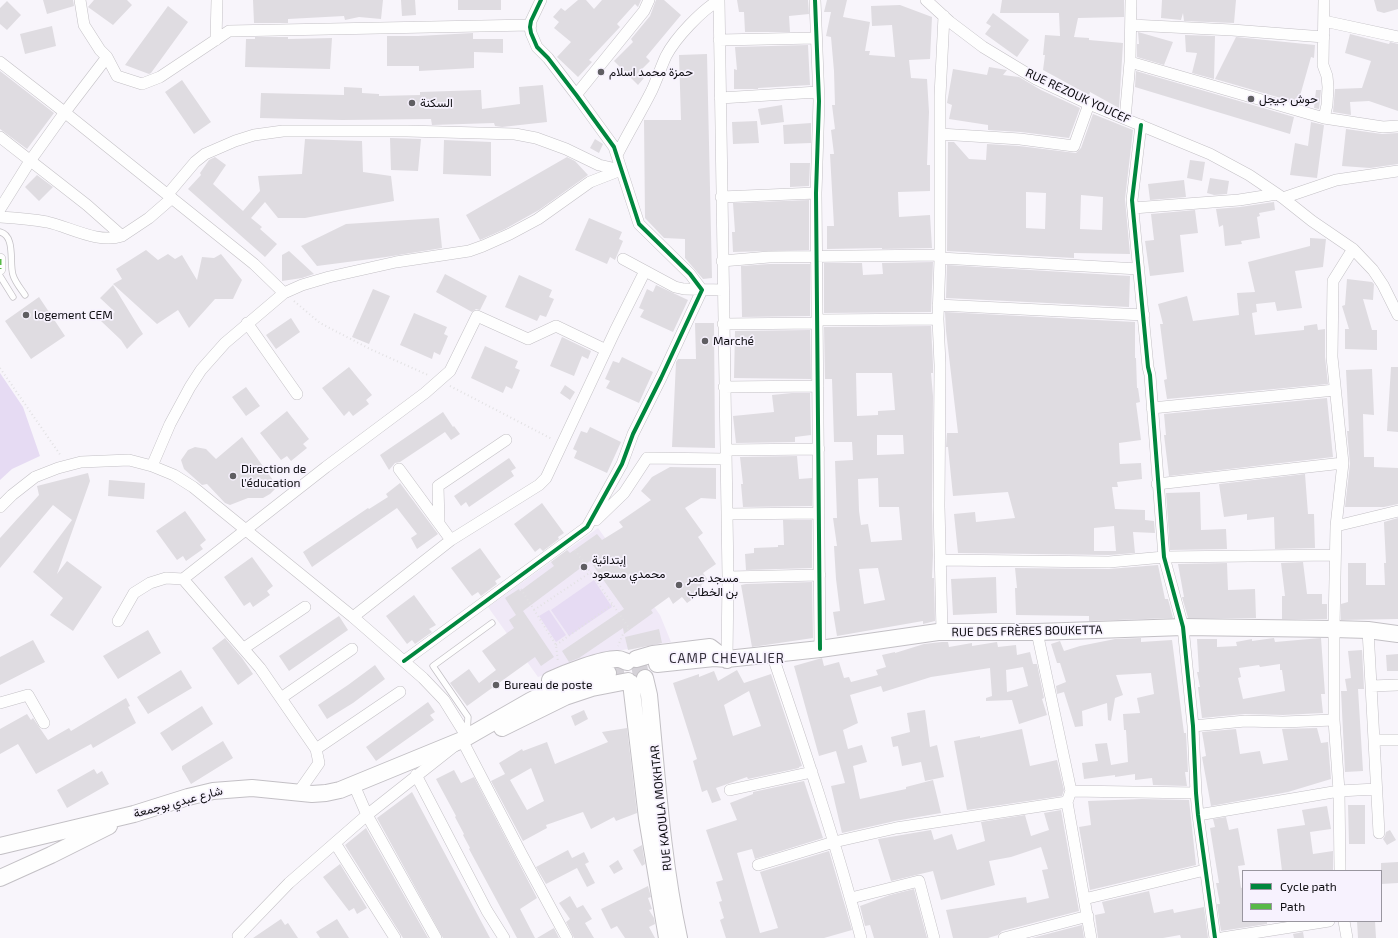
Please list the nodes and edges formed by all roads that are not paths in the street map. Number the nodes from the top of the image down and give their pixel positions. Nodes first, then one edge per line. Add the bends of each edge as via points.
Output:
1 (80, 0) edge
2 (217, 0) edge
3 (542, 0) edge
4 (649, 0) edge
5 (719, 0) edge
6 (815, 0) edge
7 (926, 0) edge
8 (1131, 0) edge
9 (1324, 0) edge
10 (944, 16) junction
11 (1324, 21) junction
12 (531, 25) junction
13 (1131, 25) junction
14 (1324, 37) junction
15 (1398, 37) edge
16 (816, 38) junction
17 (216, 40) junction
18 (719, 40) junction
19 (107, 57) junction
20 (0, 62) edge
21 (1130, 62) junction
22 (818, 92) junction
23 (576, 95) junction
24 (720, 98) junction
25 (1089, 104) junction
26 (65, 112) junction
27 (1324, 118) junction
28 (1125, 119) junction
29 (1141, 125) junction
30 (1398, 126) edge
31 (940, 134) junction
32 (0, 138) edge
33 (617, 155) junction
34 (30, 161) junction
35 (621, 170) junction
36 (1398, 171) edge
37 (816, 193) junction
38 (170, 196) junction
39 (1280, 196) junction
40 (721, 197) junction
41 (1133, 208) junction
42 (0, 209) edge
43 (0, 216) edge
44 (0, 232) edge
45 (122, 236) junction
46 (1353, 248) junction
47 (816, 256) junction
48 (940, 256) junction
49 (0, 259) edge
50 (623, 259) dead end
51 (722, 261) junction
52 (0, 269) edge
53 (1139, 269) junction
54 (646, 271) junction
55 (0, 276) edge
56 (702, 290) junction
57 (723, 290) junction
58 (284, 293) junction
59 (25, 295) dead end
60 (13, 297) dead end
61 (938, 305) junction
62 (1144, 315) junction
63 (1398, 315) edge
64 (938, 318) junction
65 (818, 322) junction
66 (247, 323) junction
67 (723, 324) junction
68 (606, 350) junction
69 (818, 386) junction
70 (724, 387) junction
71 (1335, 390) junction
72 (297, 394) dead end
73 (1152, 408) junction
74 (506, 440) dead end
75 (818, 449) junction
76 (726, 455) junction
77 (1343, 463) junction
78 (152, 466) junction
79 (400, 469) dead end
80 (1157, 484) junction
81 (0, 507) edge
82 (1398, 511) edge
83 (819, 512) junction
84 (727, 514) junction
85 (439, 523) junction
86 (1336, 526) junction
87 (587, 527) junction
88 (246, 529) junction
89 (451, 540) junction
90 (1335, 555) junction
91 (1164, 556) junction
92 (940, 560) junction
93 (820, 575) junction
94 (728, 576) junction
95 (183, 579) junction
96 (305, 607) dead end
97 (353, 617) junction
98 (118, 621) dead end
99 (492, 623) dead end
100 (1183, 628) junction
101 (1334, 629) junction
102 (1368, 630) junction
103 (942, 632) junction
104 (1037, 632) junction
105 (1398, 634) edge
106 (244, 648) junction
107 (352, 649) dead end
108 (820, 649) junction
109 (772, 654) junction
110 (727, 660) junction
111 (404, 661) junction
112 (621, 663) junction
113 (642, 676) junction
114 (1398, 685) edge
115 (1371, 686) junction
116 (400, 692) dead end
117 (281, 698) junction
118 (0, 703) edge
119 (1334, 720) junction
120 (44, 723) dead end
121 (1193, 726) junction
122 (465, 738) junction
123 (1374, 740) junction
124 (1398, 740) edge
125 (316, 748) junction
126 (812, 772) junction
127 (416, 775) junction
128 (354, 785) junction
129 (1376, 789) junction
130 (730, 790) dead end
131 (1071, 791) junction
132 (1339, 791) junction
133 (298, 793) junction
134 (1196, 794) junction
135 (1067, 802) junction
136 (134, 814) junction
137 (367, 815) junction
138 (1198, 815) junction
139 (1379, 833) dead end
140 (834, 842) junction
141 (335, 843) junction
142 (0, 846) edge
143 (758, 865) dead end
144 (1205, 870) junction
145 (1340, 870) edge
146 (0, 878) edge
147 (851, 898) junction
148 (1084, 899) junction
149 (1088, 916) junction
150 (1323, 922) edge
151 (1344, 922) edge
152 (238, 937) edge
153 (393, 937) edge
154 (436, 938) edge
155 (504, 938) edge
156 (567, 938) edge
157 (667, 938) edge
158 (679, 938) edge
159 (861, 938) edge
160 (934, 938) edge
161 (1004, 938) edge
162 (1091, 938) edge
163 (1215, 938) edge
164 (1222, 938) edge
165 (1347, 938) edge

1 - 19 street via 84,25
2 - 17 street
3 - 12 street
4 - 23 street via 644,11
5 - 18 street
5 - 33 street via 705,10 672,46
6 - 16 street
7 - 10 street, RUE REZOUK YOUCEF
8 - 13 street
9 - 11 street
10 - 25 street, RUE REZOUK YOUCEF via 983,48 1036,79
10 - 31 street
11 - 14 street
11 - 15 street
12 - 17 street via 229,31
12 - 23 street via 531,33 537,47
13 - 14 street
13 - 21 street
14 - 27 street via 1323,65 1328,87
16 - 18 street
16 - 22 street
17 - 19 street via 160,76 142,84 117,76
18 - 24 street
19 - 26 street
20 - 26 street
21 - 27 street
21 - 28 street
22 - 24 street
22 - 37 street
23 - 33 street via 614,147
24 - 40 street
25 - 28 street, RUE REZOUK YOUCEF
25 - 31 street via 1074,146 1020,139
26 - 34 street
26 - 38 street
27 - 30 street via 1383,128
28 - 29 street, RUE REZOUK YOUCEF
29 - 39 street, RUE REZOUK YOUCEF via 1210,154 1249,175
29 - 41 street
31 - 48 street
32 - 34 street
33 - 35 street
34 - 42 street
34 - 45 street
35 - 38 street via 599,165 536,138 515,134 283,130 254,135 205,154 194,162
35 - 56 street via 639,224 690,274
35 - 58 street via 590,182 538,219 483,246 329,277
36 - 39 street via 1336,180
37 - 40 street
37 - 47 street
38 - 45 street via 150,218
38 - 58 street via 254,264
39 - 41 street
39 - 46 street, RUE REZOUK YOUCEF
40 - 51 street
41 - 53 street
43 - 45 street via 48,222 89,235 113,238
44 - 59 lane via 5,233 8,239 13,275
46 - 63 street, RUE REZOUK YOUCEF via 1373,270
46 - 71 street via 1333,281 1332,356
47 - 48 street
47 - 51 street
47 - 65 street
48 - 53 street
48 - 61 street
49 - 52 street
50 - 54 street
51 - 57 street
53 - 62 street
54 - 56 street via 675,287
54 - 68 street
55 - 60 lane
56 - 57 street
56 - 87 street via 633,434 622,464
57 - 67 street
58 - 66 street
61 - 62 street
61 - 64 street
62 - 73 street
64 - 65 street
64 - 92 street
65 - 67 street
65 - 69 street
66 - 72 street
66 - 78 street via 217,350 198,374 170,424
67 - 70 street
68 - 88 street via 556,326 528,339 477,316 450,370 425,393
68 - 89 street via 548,474 539,484
69 - 70 street
69 - 75 street
70 - 76 street
71 - 73 street
71 - 77 street
73 - 80 street
74 - 85 street via 438,486
75 - 76 street
75 - 83 street
76 - 84 street
76 - 87 street via 647,458 624,493
77 - 80 street
77 - 86 street
78 - 81 street via 129,460 81,462 35,477 12,494
78 - 88 street via 174,475 193,487
79 - 85 street
80 - 91 street
82 - 86 street
83 - 84 street
83 - 93 street
84 - 94 street
85 - 89 street
86 - 90 street
87 - 111 street
88 - 95 street
88 - 97 street
89 - 97 street
90 - 91 street
90 - 101 street
91 - 92 street via 1109,562
91 - 100 street
92 - 103 street
93 - 94 street
93 - 108 street
94 - 110 street
95 - 98 street via 166,578 150,583 134,593
95 - 106 street
96 - 106 street
97 - 111 street
99 - 122 lane via 432,666 468,717
100 - 101 main road, RUE DES FRÈRES BOUKETTA
100 - 104 main road, RUE DES FRÈRES BOUKETTA
100 - 121 street
101 - 102 main road, RUE DES FRÈRES BOUKETTA
101 - 119 street
102 - 105 main road, RUE DES FRÈRES BOUKETTA
102 - 115 street
103 - 104 main road, RUE DES FRÈRES BOUKETTA
103 - 108 main road, RUE DES FRÈRES BOUKETTA
104 - 131 street
106 - 117 street
107 - 117 street
108 - 109 main road, RUE DES FRÈRES BOUKETTA
109 - 110 main road, RUE DES FRÈRES BOUKETTA
109 - 126 street
110 - 112 main road via 710,648 652,654
110 - 113 main road, RUE DES FRÈRES BOUKETTA via 714,658
111 - 122 street via 444,700
112 - 113 main road via 625,664 623,672 626,679
112 - 113 main road via 641,660 646,667
112 - 122 main road via 540,696
112 - 122 main road via 576,669 528,690 486,716
113 - 122 main road, RUE DES FRÈRES BOUKETTA via 576,693 495,731
113 - 157 main road, RUE KAOULA MOKHTAR via 647,818
113 - 158 main road, RUE KAOULA MOKHTAR via 649,695 668,871
114 - 115 street
115 - 123 street
116 - 125 street
117 - 125 street
118 - 120 street via 28,695
119 - 121 street via 1245,721
119 - 132 street
121 - 134 street
122 - 127 street
122 - 128 main road, شارع عبدي بوجمعة
122 - 156 street via 522,855
123 - 124 street
123 - 129 street
125 - 133 street via 319,763
126 - 130 street
126 - 140 street
127 - 137 street
127 - 155 street
128 - 133 main road, شارع عبدي بوجمعة via 326,793
128 - 137 street
129 - 132 street
129 - 139 street
131 - 134 street
131 - 135 street
132 - 138 street
132 - 145 street
133 - 136 main road, شارع عبدي بوجمعة via 252,788 226,789 194,795
134 - 138 street
135 - 140 street via 896,828
135 - 148 street
136 - 142 main road, شارع عبدي بوجمعة
136 - 146 main road
137 - 141 street
137 - 154 street
138 - 144 street
140 - 143 street
140 - 147 street
141 - 152 street via 289,883
141 - 153 street
144 - 148 street
144 - 163 street
147 - 159 street
147 - 160 street via 919,881
148 - 149 street
149 - 161 street
149 - 162 street
150 - 164 street
151 - 165 street

